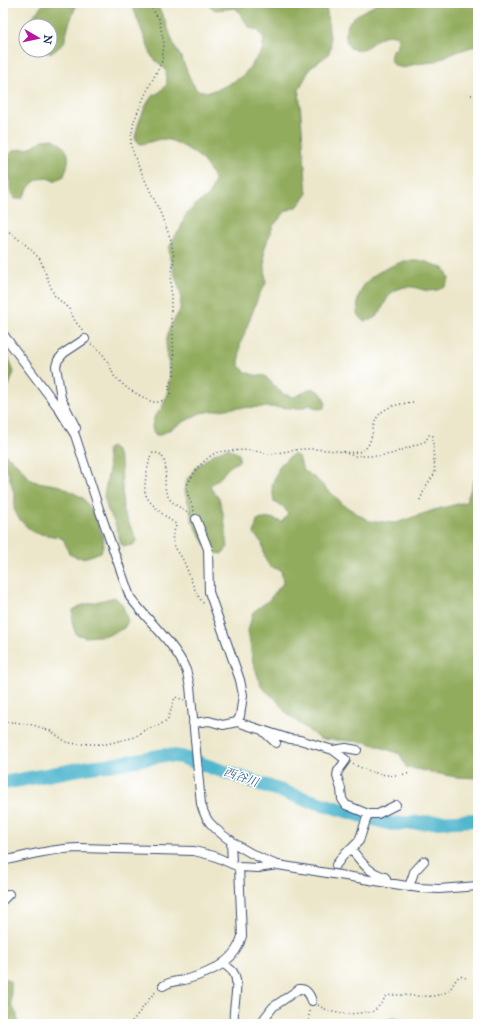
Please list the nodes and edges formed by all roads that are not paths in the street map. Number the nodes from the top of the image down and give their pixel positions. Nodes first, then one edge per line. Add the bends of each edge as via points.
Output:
1 (3, 334) edge
2 (85, 340) road end
3 (75, 435) junction
4 (196, 519) road end
5 (237, 722) junction
6 (193, 723) junction
7 (261, 730) junction
8 (276, 743) dead end
9 (333, 750) junction
10 (357, 750) dead end
11 (396, 805) dead end
12 (367, 817) junction
13 (231, 840) junction
14 (351, 849) junction
15 (3, 861) edge
16 (424, 861) dead end
17 (278, 865) junction
18 (336, 865) dead end
19 (236, 866) junction
20 (388, 884) junction
21 (478, 886) edge
22 (409, 887) junction
23 (223, 963) junction
24 (163, 986) road end
25 (312, 1002) road end
26 (236, 1024) edge
27 (260, 1024) edge

1 - 3 street via 57,406
2 - 3 street via 64,353 56,366 61,398 76,427
3 - 6 street via 130,597 177,653 186,668
4 - 5 street via 208,549 209,592 240,680 243,695
5 - 6 street via 223,725 209,722
5 - 7 street
6 - 13 street via 204,814 210,823
7 - 8 street
7 - 9 street
9 - 10 street
9 - 12 street via 346,760 337,776 342,799 346,805
11 - 12 street
12 - 14 street via 359,841
13 - 17 street via 263,860
13 - 19 street
14 - 18 street
14 - 20 street via 374,874 385,877
15 - 19 street via 43,851 78,848 194,851 214,856
16 - 22 street via 414,872
17 - 19 street via 258,868
17 - 20 street
19 - 23 street via 242,936 240,944
20 - 22 street
21 - 22 street via 439,889
23 - 24 street via 202,974 168,982
23 - 26 street via 233,971 238,981 233,1013
25 - 27 street via 307,991 299,989 273,1007

